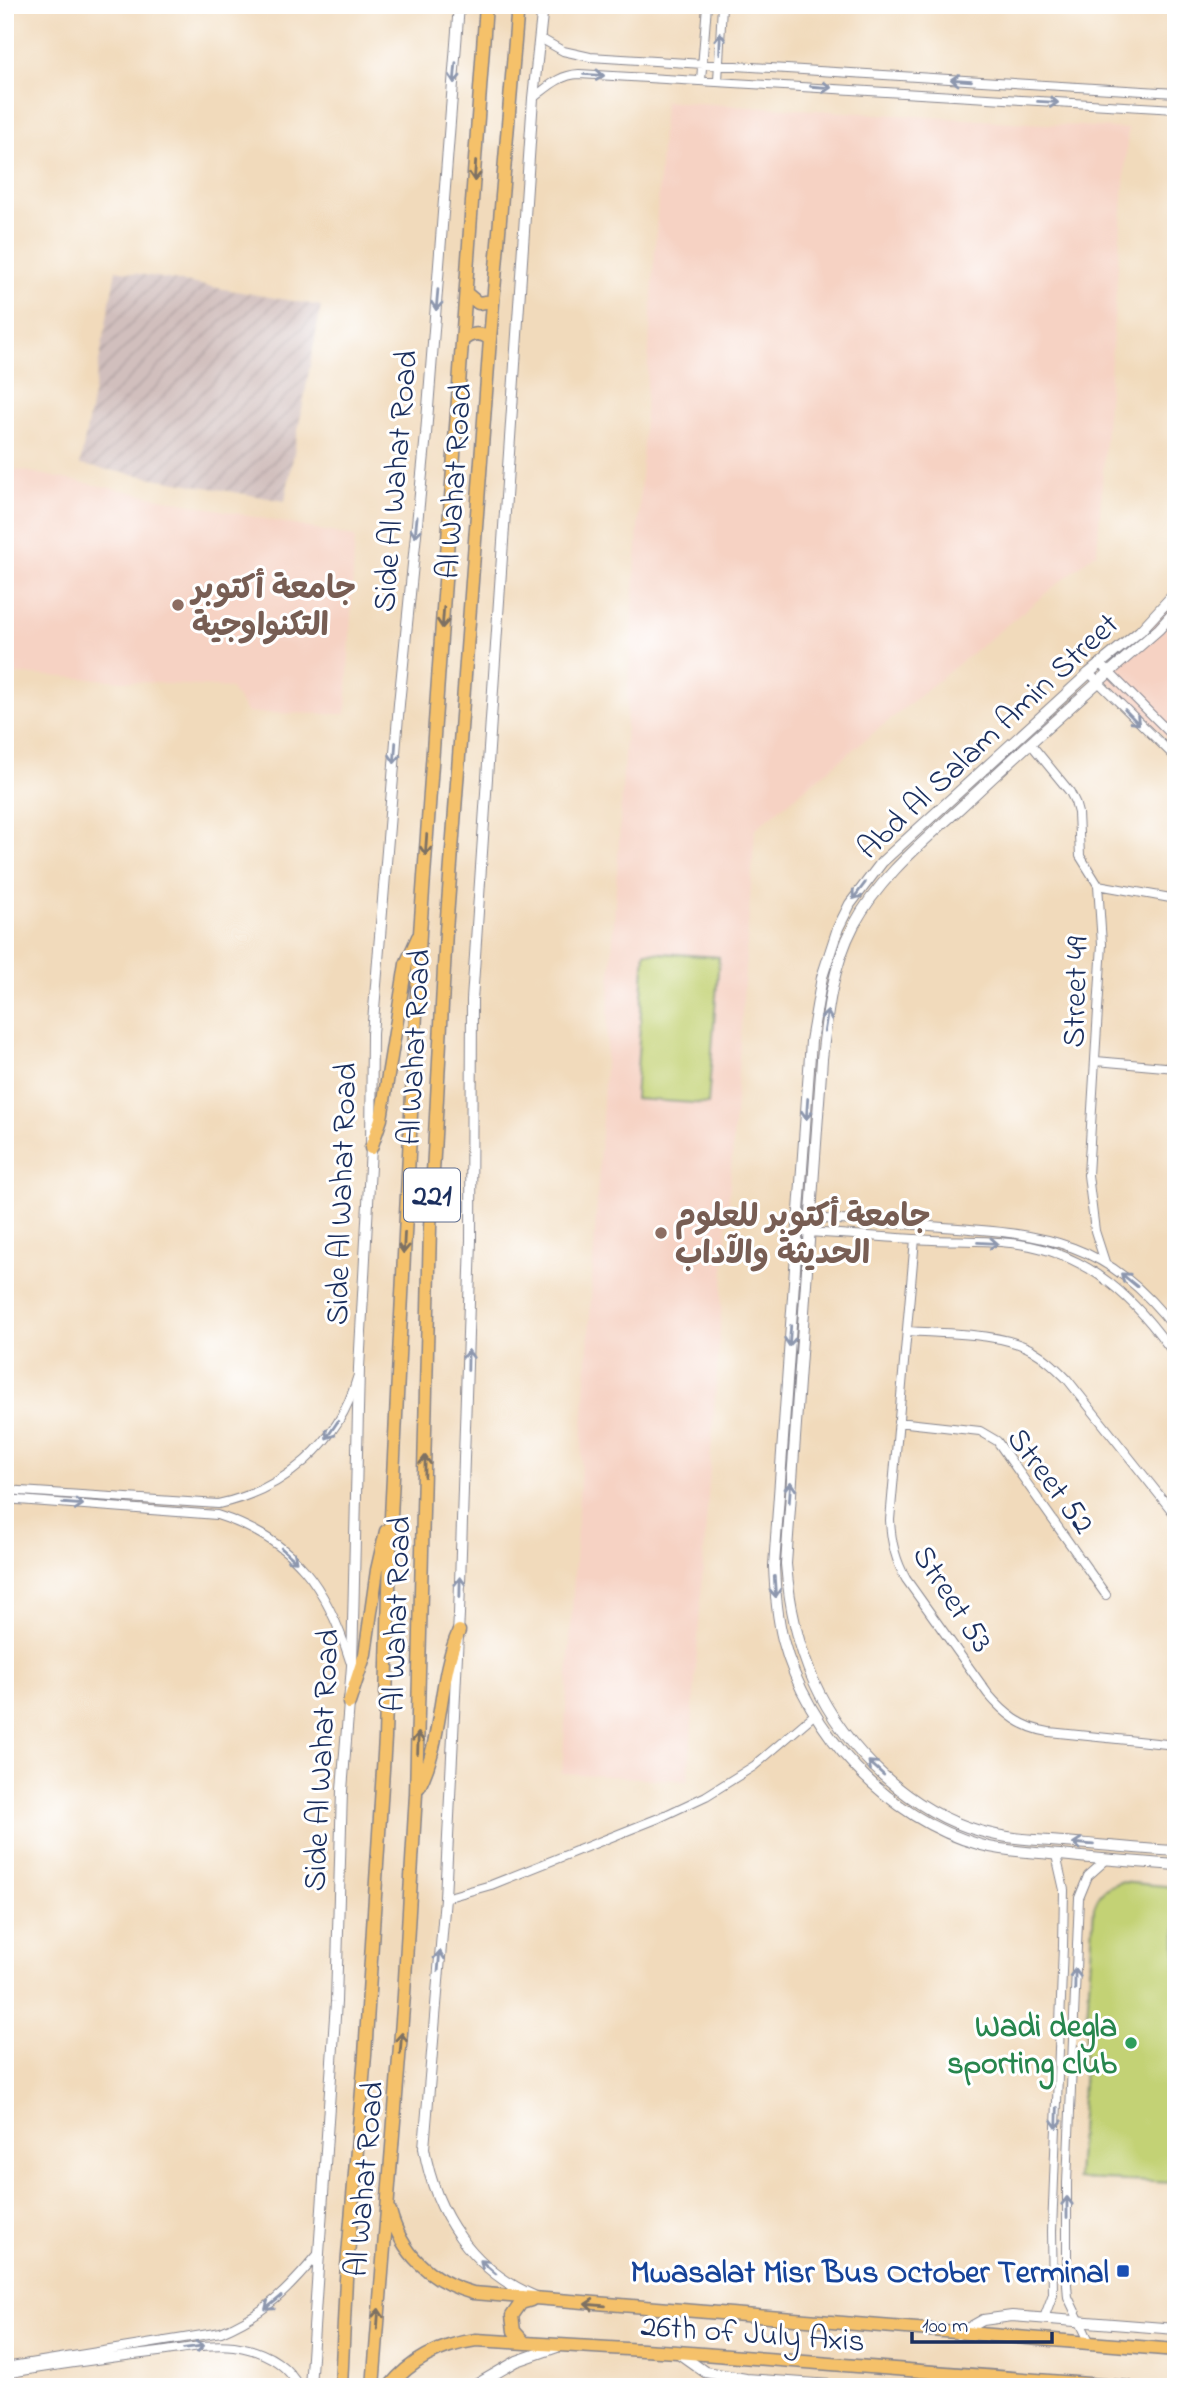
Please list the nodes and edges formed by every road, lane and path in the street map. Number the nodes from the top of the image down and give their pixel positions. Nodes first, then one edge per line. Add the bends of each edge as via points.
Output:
1 (459, 5) edge
2 (486, 5) edge
3 (518, 5) edge
4 (543, 5) edge
5 (707, 5) edge
6 (722, 5) edge
7 (540, 38) junction
8 (702, 64) junction
9 (719, 65) junction
10 (701, 80) junction
11 (718, 81) junction
12 (1176, 93) edge
13 (533, 98) junction
14 (1176, 109) edge
15 (466, 293) junction
16 (493, 301) junction
17 (463, 340) junction
18 (490, 340) junction
19 (1176, 592) edge
20 (1176, 610) edge
21 (1101, 663) junction
22 (1109, 672) junction
23 (1089, 673) junction
24 (1098, 682) junction
25 (1176, 739) edge
26 (1030, 743) junction
27 (1176, 758) edge
28 (1098, 885) junction
29 (1176, 899) edge
30 (420, 933) junction
31 (1097, 1061) junction
32 (1176, 1068) edge
33 (371, 1148) junction
34 (799, 1217) junction
35 (811, 1218) junction
36 (946, 1227) junction
37 (798, 1232) junction
38 (810, 1233) junction
39 (915, 1239) junction
40 (945, 1240) junction
41 (1105, 1262) junction
42 (1176, 1330) edge
43 (906, 1331) junction
44 (1164, 1340) junction
45 (1176, 1357) edge
46 (359, 1368) junction
47 (898, 1422) junction
48 (5, 1490) edge
49 (5, 1499) edge
50 (1176, 1516) edge
51 (391, 1517) junction
52 (781, 1542) junction
53 (1106, 1595) dead end
54 (458, 1630) junction
55 (352, 1667) junction
56 (349, 1703) junction
57 (815, 1714) junction
58 (1176, 1745) edge
59 (416, 1794) junction
60 (1057, 1842) junction
61 (1124, 1847) junction
62 (1176, 1852) edge
63 (1056, 1855) junction
64 (1106, 1860) junction
65 (1123, 1861) junction
66 (1176, 1865) edge
67 (445, 1898) junction
68 (1063, 1946) junction
69 (1075, 1947) junction
70 (387, 2196) junction
71 (1052, 2231) junction
72 (1067, 2234) junction
73 (319, 2253) junction
74 (531, 2300) junction
75 (546, 2301) junction
76 (1044, 2318) junction
77 (1079, 2322) junction
78 (1176, 2329) edge
79 (220, 2332) junction
80 (958, 2334) junction
81 (524, 2342) junction
82 (1090, 2343) junction
83 (221, 2345) junction
84 (566, 2345) junction
85 (1176, 2350) edge
86 (677, 2352) junction
87 (5, 2367) edge
88 (5, 2374) edge
89 (1064, 2384) edge
90 (299, 2387) edge
91 (310, 2387) edge
92 (341, 2387) edge
93 (373, 2387) edge
94 (389, 2387) edge
95 (472, 2387) edge
96 (859, 2387) edge
97 (1127, 2387) edge

1 -> 33 street, Side Al Wahat Road via 372,1034
2 -> 15 highway, Al Wahat Road / 221
3 - 16 highway, Al Wahat Road / 221
4 - 7 street
5 - 8 street
9 -> 6 street
7 - 8 street via 573,55
7 - 13 street
8 - 9 street
8 - 10 street
9 - 11 street
12 -> 9 street
10 - 11 street
13 -> 10 street via 556,80 573,74
11 -> 14 street
54 -> 13 street via 470,1266 472,1000
15 - 16 highway via 478,303
15 - 17 highway, Al Wahat Road / 221
16 - 18 highway, Al Wahat Road / 221
17 - 18 highway via 474,334
17 -> 30 highway, Al Wahat Road / 221
59 -> 18 highway, Al Wahat Road / 221 via 430,1228 446,931
19 - 21 street, Abd Al Salam Amin Street via 1140,631
20 - 22 street, Abd Al Salam Amin Street
21 - 22 street
21 - 23 street, Abd Al Salam Amin Street
22 - 24 street, Abd Al Salam Amin Street
22 - 25 street
23 - 24 street
23 -> 34 street, Abd Al Salam Amin Street via 902,842 850,904 829,953 816,1003
24 - 26 street, Abd Al Salam Amin Street
24 -> 27 street
26 - 28 street, Street 49 via 1075,802 1080,856
35 -> 26 street, Abd Al Salam Amin Street via 825,1029 845,943 866,905 894,870
28 - 29 street
28 - 31 street, Street 49 via 1102,933
30 - 33 highway via 406,964 381,1119
30 -> 51 highway, Al Wahat Road / 221
31 - 32 street
31 - 41 street, Street 49 via 1088,1175
33 - 46 street, Side Al Wahat Road
34 - 35 street
34 - 37 street, Abd Al Salam Amin Street
35 - 36 street
35 - 38 street, Abd Al Salam Amin Street
36 - 40 street
36 - 41 street via 1033,1235
37 - 38 street
37 -> 52 street, Abd Al Salam Amin Street
38 - 39 street
52 -> 38 street, Abd Al Salam Amin Street
39 - 40 street
39 - 43 street, Street 53
40 -> 44 street via 1019,1244 1076,1262 1125,1295
42 -> 41 street via 1144,1293
42 - 44 street
43 - 47 street, Street 53
43 - 50 street via 1011,1342 1051,1363
44 - 45 street
46 -> 48 street via 343,1413 314,1452 284,1477 248,1496 218,1504
46 - 55 street, Side Al Wahat Road
47 - 53 street, Street 52 via 980,1431 997,1441
47 - 58 street, Street 53 via 890,1520 893,1551 906,1579 988,1694 1001,1709 1032,1729
49 -> 55 street via 217,1515 245,1525 283,1549 314,1581 336,1619
51 - 56 highway via 378,1561 365,1654
51 - 92 highway, Al Wahat Road / 221 via 384,1738
52 -> 57 street, Abd Al Salam Amin Street via 775,1591 783,1640
60 -> 52 street, Abd Al Salam Amin Street via 982,1832 939,1816 901,1791 855,1748 829,1712 801,1653
54 - 59 highway via 446,1668 432,1755
54 - 67 street
55 - 56 street, Side Al Wahat Road
56 - 73 street, Side Al Wahat Road
57 - 63 street, Abd Al Salam Amin Street via 862,1773 934,1826 1002,1850
57 - 67 street via 754,1766 706,1796 491,1885
70 -> 59 highway, Al Wahat Road / 221
61 -> 60 street, Abd Al Salam Amin Street
60 - 63 street
61 - 62 street, Abd Al Salam Amin Street
61 - 65 street
63 - 64 street, Abd Al Salam Amin Street
63 - 68 street via 1064,1890
64 - 65 street, Abd Al Salam Amin Street
64 - 69 street via 1082,1886
65 - 66 street, Abd Al Salam Amin Street
75 -> 67 street via 512,2285 469,2249 447,2219 427,2167 424,2148
68 - 69 street
68 -> 71 street
72 -> 69 street
70 - 74 highway, 26th of July Axis via 405,2248 435,2277 473,2293
93 -> 70 highway, Al Wahat Road / 221
71 - 72 street
71 - 76 street via 1053,2294
72 - 77 street via 1068,2297
73 -> 79 street via 273,2304
73 - 91 street, Side Al Wahat Road
74 - 75 highway, 26th of July Axis
74 - 81 highway via 521,2303 512,2316 514,2331
80 -> 75 highway, 26th of July Axis
76 - 77 street
76 - 80 street via 997,2317
77 - 78 street
77 - 82 street
79 - 83 street
79 - 87 street
80 - 82 highway, 26th of July Axis
81 - 84 highway, 26th of July Axis
81 - 94 highway, 26th of July Axis via 476,2340 446,2347 418,2360
82 - 85 highway, 26th of July Axis
88 -> 83 street
83 - 90 street via 265,2355 287,2370
84 - 86 highway, 26th of July Axis
84 - 95 street via 517,2361
86 - 89 highway, 26th of July Axis
86 - 96 street via 705,2372
89 - 97 highway, 26th of July Axis

